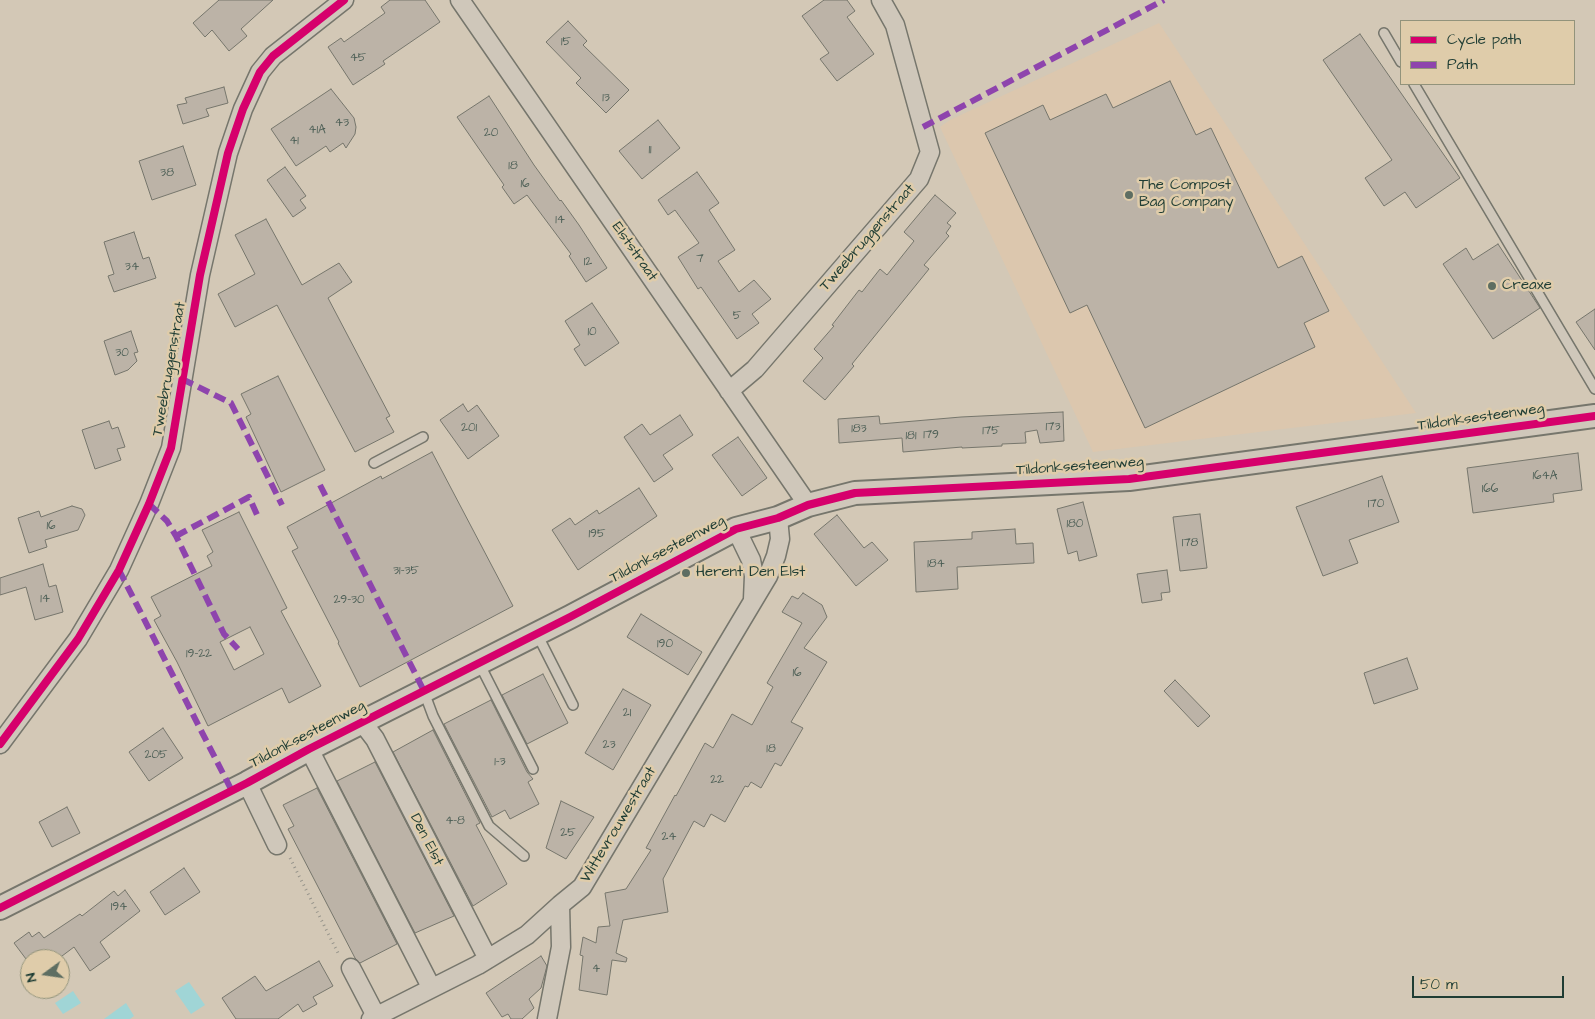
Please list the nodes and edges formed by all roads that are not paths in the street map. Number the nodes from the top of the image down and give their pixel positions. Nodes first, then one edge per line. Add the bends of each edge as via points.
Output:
1 (344, 0) edge
2 (460, 0) edge
3 (881, 0) edge
4 (1384, 33) dead end
5 (1400, 60) edge
6 (1415, 85) edge
7 (1595, 389) edge
8 (730, 391) junction
9 (1595, 416) edge
10 (423, 437) dead end
11 (374, 463) dead end
12 (808, 505) junction
13 (778, 518) junction
14 (736, 529) junction
15 (753, 599) junction
16 (537, 634) junction
17 (479, 663) junction
18 (424, 691) junction
19 (573, 705) dead end
20 (362, 722) junction
21 (0, 744) edge
22 (309, 749) junction
23 (533, 769) dead end
24 (247, 783) junction
25 (277, 845) road end
26 (524, 856) dead end
27 (560, 905) junction
28 (0, 908) edge
29 (488, 959) junction
30 (351, 968) road end
31 (431, 987) junction
32 (373, 1018) edge
33 (547, 1019) edge

1 - 21 street, Tweebruggenstraat via 273,56 260,72 228,153 200,275 171,448 119,570 78,639
2 - 8 street, Elststraat
3 - 8 street, Tweebruggenstraat via 895,25 930,152 918,179 755,369
4 - 5 lane
6 - 7 lane
8 - 12 street, Elststraat
9 - 12 street, Tildonksesteenweg via 1129,479 855,493
10 - 11 lane
12 - 13 street, Tildonksesteenweg
13 - 14 street, Tildonksesteenweg
13 - 15 street, Wittevrouwestraat via 780,539 776,556
14 - 15 street, Wittevrouwestraat via 751,560
14 - 16 street, Tildonksesteenweg
15 - 27 street, Wittevrouwestraat via 582,887
16 - 17 street, Tildonksesteenweg
16 - 19 lane
17 - 18 street, Tildonksesteenweg
17 - 23 lane
18 - 20 street, Tildonksesteenweg
18 - 26 lane via 433,716 489,826
20 - 22 street, Tildonksesteenweg
20 - 29 street, Den Elst via 379,748
22 - 24 street, Tildonksesteenweg
22 - 31 street
24 - 25 street
24 - 28 street, Tildonksesteenweg
27 - 29 street, Wittevrouwestraat via 527,935
27 - 33 street via 561,947
29 - 31 street, Wittevrouwestraat
30 - 32 street
31 - 32 street, Wittevrouwestraat

